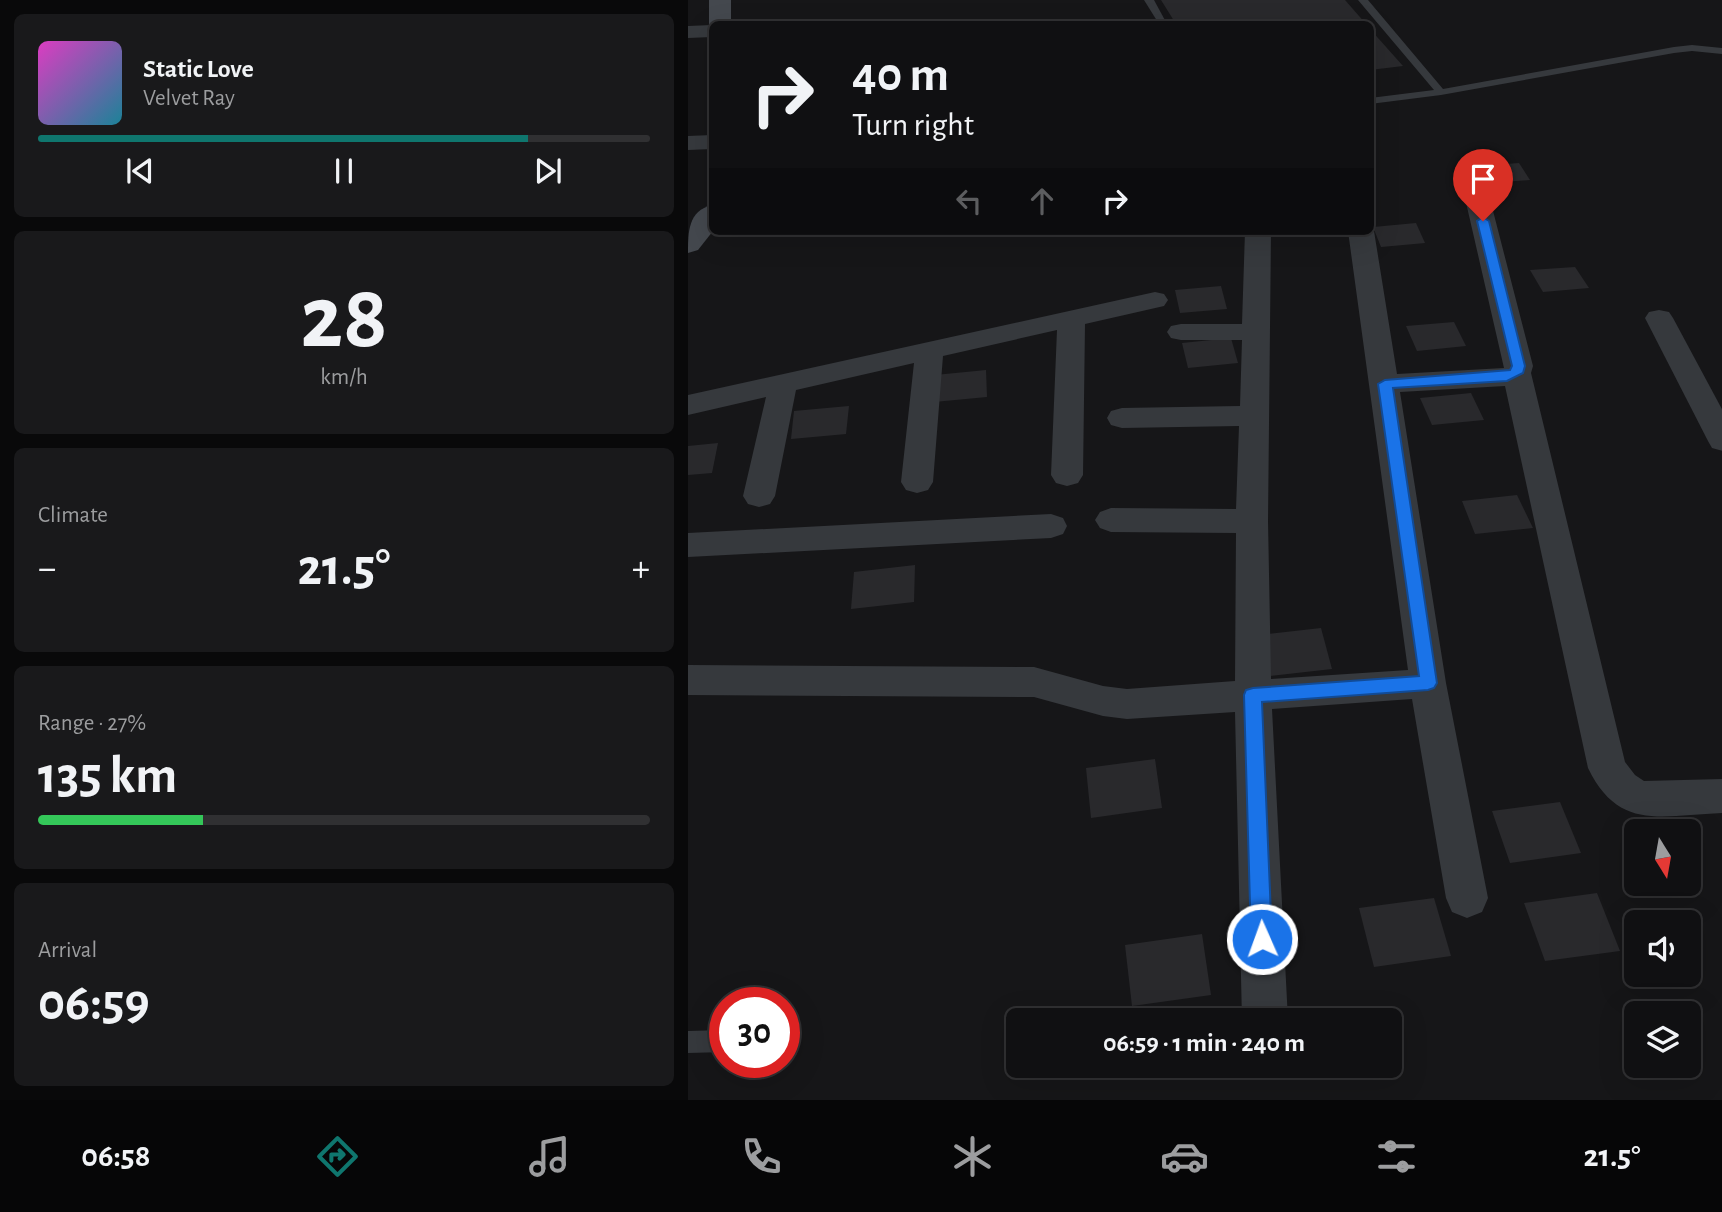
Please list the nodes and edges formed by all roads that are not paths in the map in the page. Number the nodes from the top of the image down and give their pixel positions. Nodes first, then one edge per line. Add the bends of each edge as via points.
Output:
1 (720, 0) edge
2 (1149, 0) edge
3 (1363, 0) edge
4 (720, 21) edge
5 (1161, 21) edge
6 (709, 31) edge
7 (688, 32) edge
8 (1722, 51) edge
9 (1441, 92) junction
10 (1374, 100) edge
11 (709, 142) edge
12 (688, 143) edge
13 (1471, 172) dead end
14 (1258, 235) edge
15 (1362, 235) edge
16 (1155, 300) dead end
17 (1659, 318) dead end
18 (1071, 319) junction
19 (1181, 332) dead end
20 (1256, 332) junction
21 (929, 351) junction
22 (1517, 373) junction
23 (783, 384) junction
24 (1385, 384) junction
25 (688, 405) edge
26 (1254, 416) junction
27 (1122, 418) dead end
28 (1722, 441) edge
29 (1067, 475) dead end
30 (917, 482) dead end
31 (759, 496) dead end
32 (1111, 520) dead end
33 (1252, 521) junction
34 (1051, 526) dead end
35 (688, 545) edge
36 (688, 680) edge
37 (1428, 683) junction
38 (1253, 695) junction
39 (1722, 796) edge
40 (1467, 898) dead end
41 (1265, 1008) edge
42 (709, 1041) edge
43 (688, 1042) edge

1 - 4 street
2 - 5 lane
3 - 9 lane
6 - 7 street
8 - 9 lane via 1674,50
9 - 10 lane
11 - 12 street
13 - 22 street via 1519,366
14 - 20 street
15 - 24 street
16 - 18 street
17 - 28 street
18 - 21 street
18 - 29 street
19 - 20 street
20 - 26 street
21 - 23 street
21 - 30 street
22 - 24 street
22 - 39 street via 1607,768 1621,787 1638,799
23 - 25 street
23 - 31 street
24 - 37 street
26 - 27 street
26 - 33 street
32 - 33 street
33 - 38 street
34 - 35 street
36 - 38 street via 1034,682 1104,703 1127,704
37 - 38 street
37 - 40 street
38 - 41 street
42 - 43 lane

